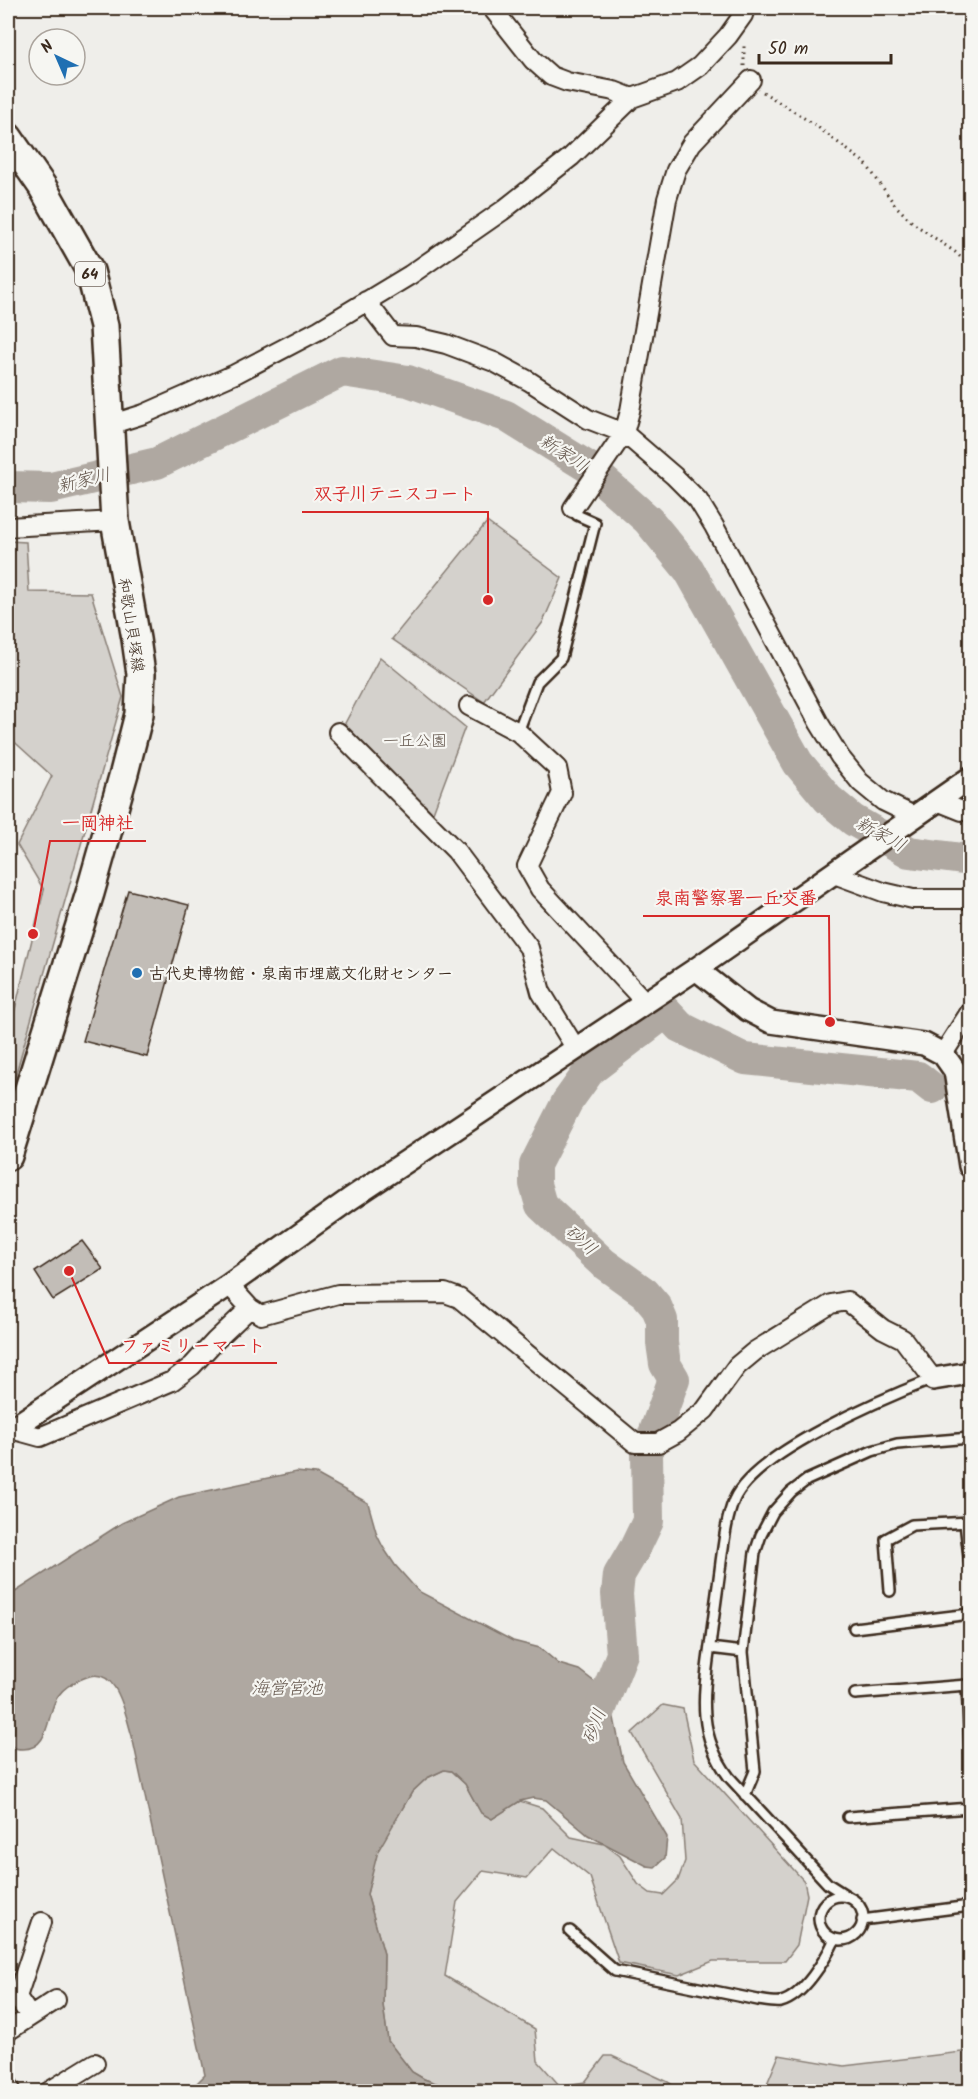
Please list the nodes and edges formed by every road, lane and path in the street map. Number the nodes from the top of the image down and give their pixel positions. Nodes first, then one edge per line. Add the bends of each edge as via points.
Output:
1 (492, 8) edge
2 (742, 14) edge
3 (751, 80) junction
4 (632, 98) junction
5 (8, 137) edge
6 (970, 266) edge
7 (366, 302) junction
8 (109, 429) junction
9 (624, 433) junction
10 (573, 508) joint
11 (114, 513) junction
12 (8, 527) edge
13 (469, 706) dead end
14 (338, 732) dead end
15 (518, 732) junction
16 (970, 778) edge
17 (937, 801) junction
18 (970, 810) edge
19 (914, 816) junction
20 (834, 874) junction
21 (970, 899) edge
22 (696, 969) junction
23 (646, 1003) junction
24 (970, 1014) edge
25 (576, 1049) junction
26 (943, 1054) junction
27 (8, 1154) edge
28 (970, 1166) edge
29 (229, 1285) junction
30 (250, 1308) junction
31 (970, 1373) edge
32 (933, 1379) junction
33 (9, 1430) edge
34 (970, 1438) edge
35 (968, 1523) edge
36 (970, 1565) edge
37 (890, 1591) dead end
38 (970, 1614) edge
39 (854, 1628) dead end
40 (710, 1648) junction
41 (743, 1652) junction
42 (969, 1683) edge
43 (855, 1694) dead end
44 (970, 1751) edge
45 (746, 1795) junction
46 (970, 1808) edge
47 (848, 1817) dead end
48 (828, 1884) junction
49 (850, 1898) junction
50 (824, 1903) junction
51 (970, 1906) edge
52 (862, 1920) junction
53 (42, 1922) dead end
54 (570, 1931) dead end
55 (835, 1939) junction
56 (56, 2000) dead end
57 (30, 2016) junction
58 (8, 2031) edge
59 (95, 2063) dead end
60 (8, 2085) edge
61 (12, 2091) edge
62 (48, 2091) edge

1 - 4 street via 551,76
2 - 3 path via 743,61
2 - 4 street via 700,66 677,82
3 - 6 path via 757,89 815,125 866,164 895,206
3 - 9 street via 692,143 676,171 667,199
4 - 7 street via 572,157 502,211
5 - 8 main road, 和歌山貝塚線 / 64 via 42,186 90,271 104,326
7 - 8 street via 235,374
7 - 9 street via 393,336 446,344 494,362 588,419
8 - 11 main road, 和歌山貝塚線 / 64
9 - 10 street
9 - 19 street via 698,500 840,757 860,782 883,801
10 - 15 lane via 577,515 595,524 561,658 537,682
11 - 12 street
11 - 27 main road, 和歌山貝塚線 / 64 via 141,674 139,714 90,893
13 - 15 street
14 - 25 street via 456,851 516,930 529,948 541,992
15 - 23 street via 557,768 562,793 527,866 540,889
16 - 17 street
17 - 18 street via 962,811
17 - 19 street
19 - 20 street
20 - 21 street via 913,899
20 - 22 street
22 - 23 street
22 - 26 street via 748,1011 771,1022 924,1044
23 - 25 street
24 - 26 street
25 - 29 street via 350,1199
26 - 28 street via 955,1071
29 - 30 street
29 - 33 street
30 - 32 street via 261,1315 338,1294 445,1293 459,1298 635,1443 650,1443 678,1432 705,1410 737,1366 831,1304 847,1301 903,1339
30 - 33 street via 172,1381 40,1437
31 - 32 street
32 - 40 lane via 798,1442 753,1476 735,1498 726,1525
34 - 41 lane via 872,1450 826,1470 791,1492 773,1512 755,1553
35 - 36 lane
35 - 37 lane via 912,1525 886,1539
38 - 39 lane
40 - 41 lane
40 - 45 lane via 704,1720 709,1742 716,1760
41 - 45 lane via 755,1772
42 - 43 lane
42 - 44 lane
45 - 48 lane
46 - 47 lane
48 - 49 lane
48 - 50 lane
49 - 50 lane via 840,1895
49 - 52 lane via 862,1911
50 - 55 lane via 819,1912 820,1926
51 - 52 lane
52 - 55 lane via 853,1936
53 - 57 street via 17,1997
54 - 55 lane via 615,1971 781,2002 799,1992
56 - 57 street
57 - 58 street
59 - 62 street
60 - 61 street

